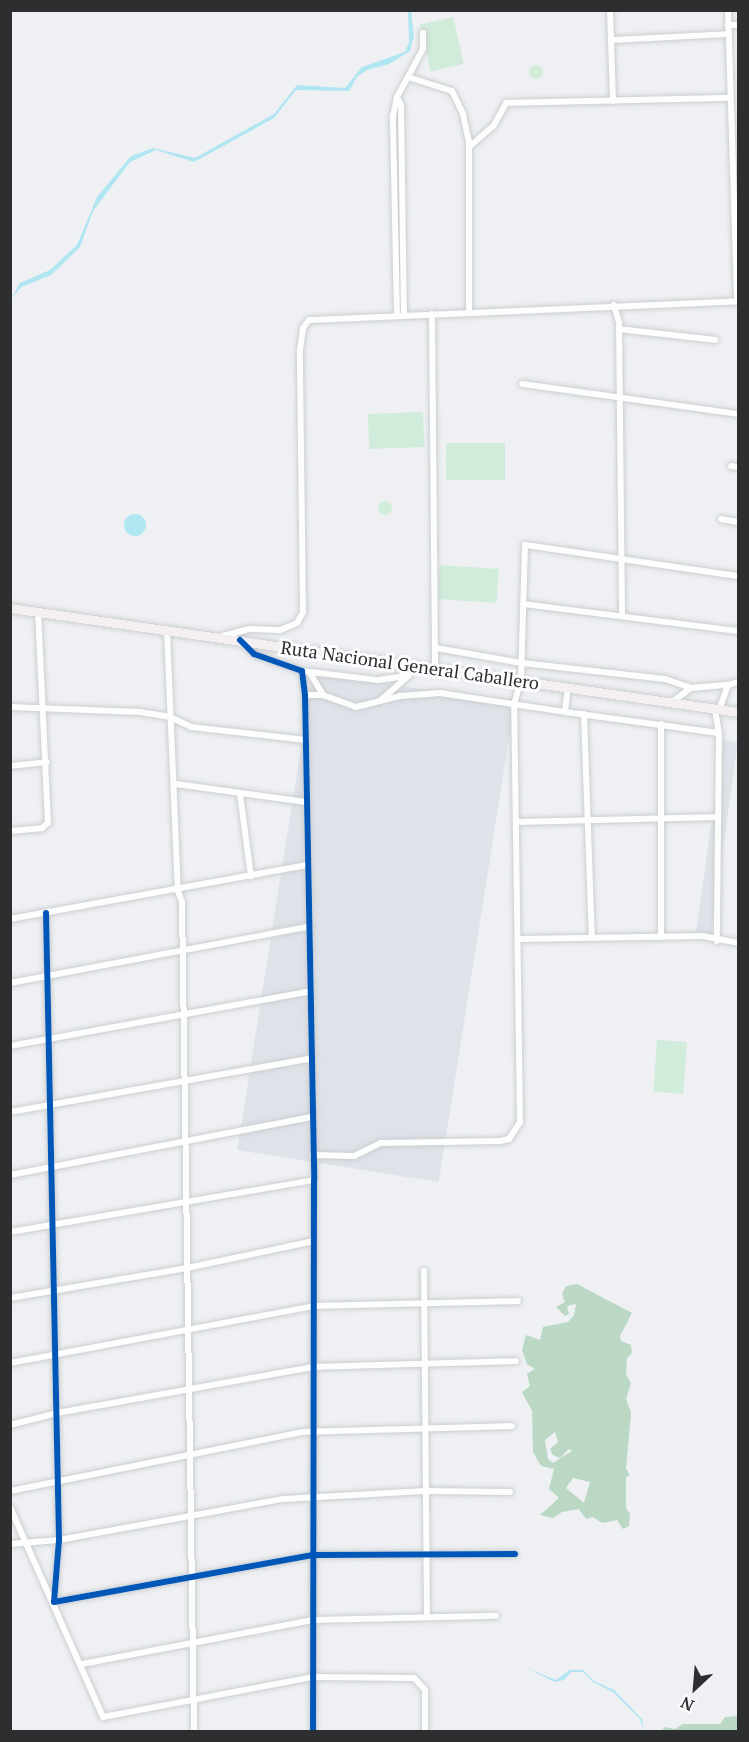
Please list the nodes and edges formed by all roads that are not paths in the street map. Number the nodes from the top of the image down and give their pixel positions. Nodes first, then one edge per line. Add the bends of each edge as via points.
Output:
1 (610, 10) edge
2 (728, 10) edge
3 (728, 25) junction
4 (738, 25) edge
5 (423, 33) dead end
6 (729, 34) junction
7 (610, 40) junction
8 (408, 77) junction
9 (730, 98) junction
10 (614, 101) junction
11 (469, 147) junction
12 (736, 190) edge
13 (738, 301) edge
14 (614, 305) junction
15 (469, 312) junction
16 (432, 314) junction
17 (401, 315) junction
18 (619, 329) junction
19 (714, 340) dead end
20 (522, 384) dead end
21 (620, 398) junction
22 (738, 414) edge
23 (721, 519) dead end
24 (738, 522) edge
25 (623, 560) junction
26 (738, 576) edge
27 (523, 604) junction
28 (10, 608) edge
29 (38, 612) junction
30 (622, 614) junction
31 (167, 631) junction
32 (738, 631) edge
33 (218, 637) junction
34 (240, 640) junction
35 (436, 648) junction
36 (522, 663) junction
37 (418, 666) junction
38 (435, 669) junction
39 (302, 671) junction
40 (310, 673) junction
41 (408, 676) junction
42 (521, 680) junction
43 (738, 681) edge
44 (728, 684) junction
45 (568, 687) junction
46 (691, 688) junction
47 (305, 695) junction
48 (323, 695) junction
49 (380, 702) junction
50 (671, 703) junction
51 (514, 704) junction
52 (44, 707) junction
53 (10, 708) edge
54 (717, 709) junction
55 (565, 712) junction
56 (738, 712) edge
57 (584, 714) junction
58 (170, 717) junction
59 (661, 724) junction
60 (719, 733) junction
61 (306, 740) junction
62 (47, 762) junction
63 (10, 766) edge
64 (176, 784) junction
65 (240, 794) junction
66 (306, 802) junction
67 (588, 818) junction
68 (718, 818) junction
69 (659, 820) junction
70 (516, 822) junction
71 (10, 831) edge
72 (307, 865) junction
73 (251, 876) junction
74 (178, 891) junction
75 (46, 913) junction
76 (10, 919) edge
77 (306, 927) junction
78 (661, 936) junction
79 (592, 938) junction
80 (519, 939) junction
81 (717, 941) junction
82 (738, 942) edge
83 (183, 948) junction
84 (48, 975) junction
85 (10, 983) edge
86 (308, 992) junction
87 (184, 1014) junction
88 (51, 1038) junction
89 (10, 1046) edge
90 (309, 1059) junction
91 (186, 1078) junction
92 (52, 1103) junction
93 (10, 1112) edge
94 (311, 1117) junction
95 (186, 1141) junction
96 (313, 1155) junction
97 (53, 1167) junction
98 (10, 1175) edge
99 (314, 1180) junction
100 (186, 1200) junction
101 (54, 1224) junction
102 (10, 1232) edge
103 (314, 1241) junction
104 (187, 1268) junction
105 (424, 1271) dead end
106 (55, 1289) junction
107 (10, 1298) edge
108 (518, 1301) dead end
109 (424, 1303) junction
110 (314, 1306) junction
111 (188, 1330) junction
112 (56, 1356) junction
113 (516, 1361) dead end
114 (10, 1363) edge
115 (425, 1364) junction
116 (314, 1367) junction
117 (189, 1389) junction
118 (57, 1413) junction
119 (10, 1425) edge
120 (512, 1425) dead end
121 (426, 1428) junction
122 (313, 1431) junction
123 (190, 1455) junction
124 (58, 1480) junction
125 (10, 1491) edge
126 (426, 1491) junction
127 (510, 1492) dead end
128 (313, 1497) junction
129 (10, 1507) edge
130 (190, 1518) junction
131 (59, 1540) junction
132 (27, 1541) junction
133 (10, 1544) edge
134 (515, 1554) dead end
135 (313, 1555) junction
136 (427, 1556) junction
137 (192, 1576) junction
138 (54, 1602) junction
139 (496, 1616) dead end
140 (427, 1617) junction
141 (313, 1620) junction
142 (192, 1643) junction
143 (82, 1664) junction
144 (313, 1677) junction
145 (193, 1702) junction
146 (194, 1731) edge
147 (313, 1731) edge
148 (424, 1731) edge

1 - 7 street
2 - 3 street
3 - 4 street
3 - 6 street
5 - 8 street via 423,49
6 - 7 street
6 - 9 street
7 - 10 street
8 - 11 street via 452,91 463,114
8 - 17 street via 397,97
9 - 10 street
9 - 12 street
10 - 11 street via 506,103 494,125
11 - 15 street
12 - 13 street
13 - 14 street
14 - 15 street
14 - 18 street
15 - 16 street
16 - 17 street
16 - 35 street via 432,623
17 - 33 street via 309,320 303,328 303,612 297,623 279,630 250,629
18 - 19 street
18 - 21 street
20 - 21 street
21 - 22 street
21 - 25 street
23 - 24 street
25 - 26 street
25 - 27 street via 525,545
25 - 30 street
27 - 30 street
27 - 36 street
28 - 29 highway, Ruta Nacional General Caballero
29 - 31 highway, Ruta Nacional General Caballero
29 - 52 street
30 - 32 street
31 - 33 highway, Ruta Nacional General Caballero
31 - 58 street
33 - 34 highway, Ruta Nacional General Caballero
34 - 37 highway, Ruta Nacional General Caballero
34 - 39 street via 254,654
35 - 36 street
35 - 38 street
36 - 42 street
36 - 46 street via 665,679
37 - 38 highway, Ruta Nacional General Caballero
37 - 41 street
38 - 42 highway, Ruta Nacional General Caballero
39 - 40 street
39 - 47 street
40 - 41 street via 378,680
40 - 48 street
41 - 49 street
42 - 45 highway, Ruta Nacional General Caballero
42 - 51 street
43 - 44 street
44 - 46 street
44 - 54 street
45 - 50 highway, Ruta Nacional General Caballero
45 - 55 street
46 - 50 street
47 - 48 street
47 - 61 street
48 - 49 street via 356,707
49 - 51 street via 421,692
50 - 54 highway, Ruta Nacional General Caballero
51 - 55 street
51 - 70 street
52 - 53 street
52 - 58 street
52 - 62 street
54 - 56 highway, Ruta Nacional General Caballero
54 - 60 street
55 - 57 street
57 - 59 street
57 - 67 street
58 - 61 street via 191,727
58 - 64 street
59 - 60 street
59 - 69 street
60 - 68 street
61 - 66 street
62 - 63 street
62 - 71 street via 48,823 42,828
64 - 65 street
64 - 74 street
65 - 66 street
65 - 73 street
66 - 72 street
67 - 69 street
67 - 70 street
67 - 79 street
68 - 69 street
68 - 81 street
69 - 78 street
70 - 80 street
72 - 73 street
72 - 77 street
73 - 74 street
74 - 75 street
74 - 83 street via 182,902
75 - 76 street
75 - 84 street
77 - 83 street
77 - 86 street
78 - 79 street
78 - 81 street via 703,936
79 - 80 street
80 - 96 street via 520,1122 516,1131 500,1141 381,1143 354,1156
81 - 82 street
83 - 84 street
83 - 87 street
84 - 85 street
84 - 88 street
86 - 87 street
86 - 90 street
87 - 88 street
87 - 91 street
88 - 89 street
88 - 92 street
90 - 91 street
90 - 94 street
91 - 92 street
91 - 95 street
92 - 93 street
92 - 97 street
94 - 95 street
94 - 96 street
95 - 97 street
95 - 100 street
96 - 99 street
97 - 98 street
97 - 101 street
99 - 100 street
99 - 103 street
100 - 101 street
100 - 104 street
101 - 102 street
101 - 106 street
103 - 104 street
103 - 110 street
104 - 106 street
104 - 111 street
105 - 109 street
106 - 107 street
106 - 112 street
108 - 109 street
109 - 110 street
109 - 115 street
110 - 111 street
110 - 116 street
111 - 112 street
111 - 117 street
112 - 114 street
112 - 118 street
113 - 115 street
115 - 116 street
115 - 121 street
116 - 117 street
116 - 122 street
117 - 118 street
117 - 123 street
118 - 119 street
118 - 124 street
120 - 121 street
121 - 122 street
121 - 126 street
122 - 123 street
122 - 128 street
123 - 124 street
123 - 130 street
124 - 125 street
124 - 131 street
126 - 127 street
126 - 128 street
126 - 136 street
128 - 130 street
128 - 135 street
129 - 132 street
130 - 131 street
130 - 137 street
131 - 132 street
131 - 138 street
132 - 133 street
132 - 138 street
134 - 136 street
135 - 136 street
135 - 137 street
135 - 141 street
136 - 140 street
137 - 138 street
137 - 142 street
138 - 143 street
139 - 140 street
140 - 141 street
141 - 142 street
141 - 144 street
142 - 143 street
142 - 145 street
143 - 145 street via 103,1717
144 - 145 street
144 - 147 street
144 - 148 street via 414,1678 425,1690
145 - 146 street

